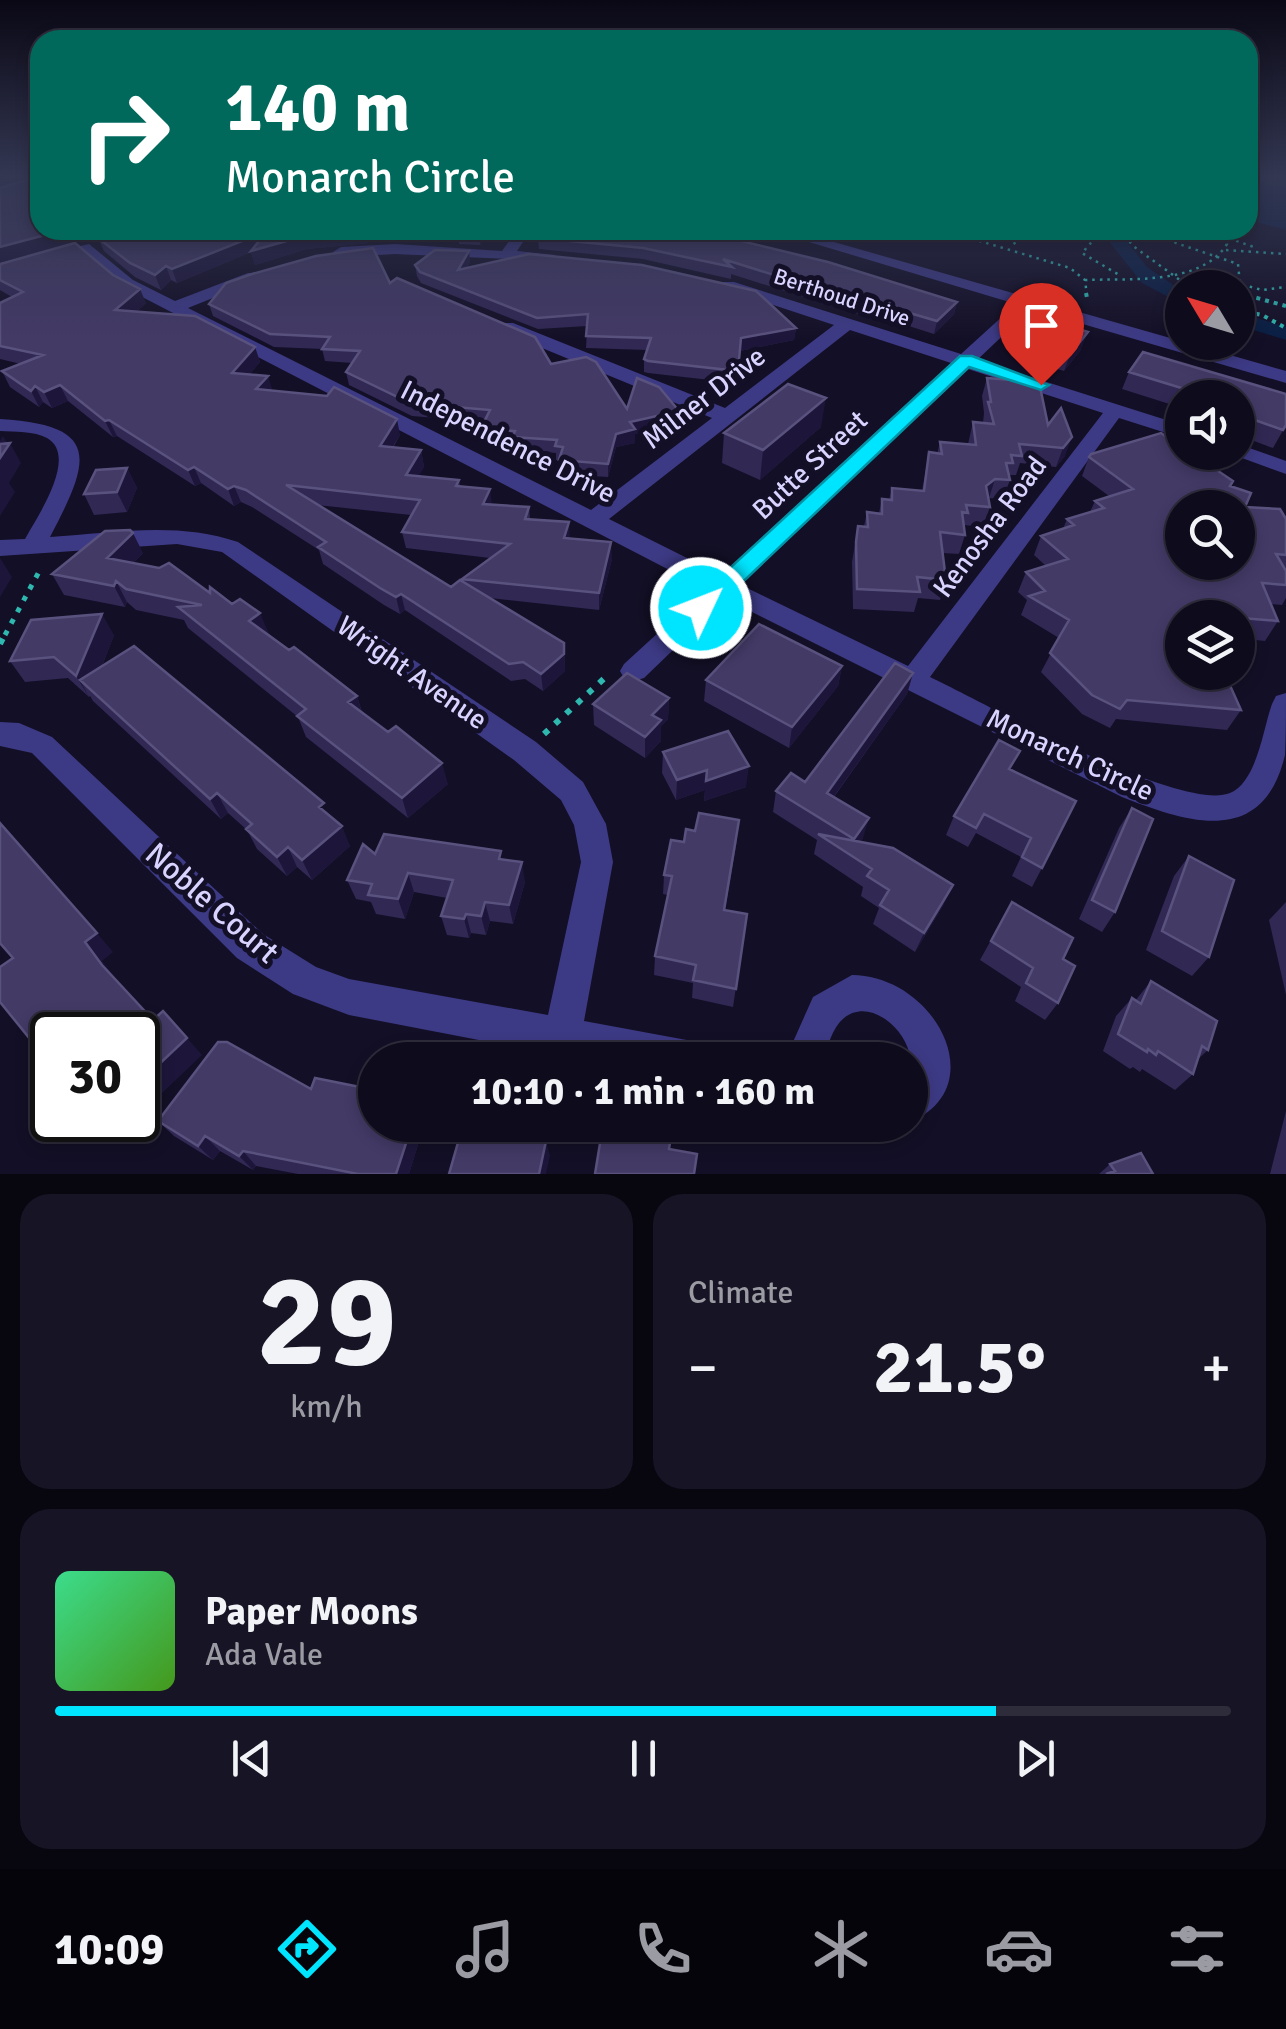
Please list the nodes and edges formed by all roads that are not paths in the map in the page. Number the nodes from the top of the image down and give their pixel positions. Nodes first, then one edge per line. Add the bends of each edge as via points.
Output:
1 (517, 240) edge
2 (811, 240) edge
3 (84, 247) edge
4 (417, 250) junction
5 (506, 255) junction
6 (321, 256) edge
7 (566, 260) edge
8 (270, 270) edge
9 (402, 273) dead end
10 (710, 281) edge
11 (1028, 302) junction
12 (175, 307) junction
13 (486, 318) edge
14 (849, 322) junction
15 (966, 360) junction
16 (1286, 377) edge
17 (1115, 410) junction
18 (726, 416) junction
19 (0, 425) edge
20 (1165, 426) edge
21 (1255, 456) edge
22 (1286, 468) edge
23 (594, 519) junction
24 (43, 545) junction
25 (0, 548) edge
26 (723, 587) junction
27 (634, 671) road end
28 (914, 679) junction
29 (1286, 704) edge
30 (0, 734) edge
31 (562, 1037) junction
32 (590, 1042) edge
33 (813, 1042) edge
34 (926, 1042) edge

1 - 5 street
2 - 11 street
3 - 12 street, Independence Drive via 127,283
4 - 5 street
4 - 6 street
4 - 9 street
5 - 7 street
8 - 12 street
10 - 14 street, Berthoud Drive
11 - 15 street, Butte Street
11 - 16 street
12 - 23 street, Independence Drive
13 - 18 street
14 - 15 street, Berthoud Drive
14 - 18 street, Milner Drive
15 - 17 street
15 - 26 street, Butte Street
17 - 20 street
17 - 28 street, Kenosha Road
18 - 23 street, Milner Drive
19 - 24 street via 47,432 72,454 73,470
21 - 22 street
23 - 26 street, Independence Drive
24 - 25 street, Wright Avenue
24 - 31 street, Wright Avenue via 177,536 230,547 525,751 572,792 590,824 597,862
26 - 27 street, Butte Street
26 - 28 street, Independence Drive
28 - 29 street, Monarch Circle via 1118,782 1184,807 1217,809 1256,790
30 - 31 street, Noble Court via 42,745 250,946 306,980 349,997
31 - 32 street, Noble Court
33 - 34 street via 832,1004 861,993 909,1013

